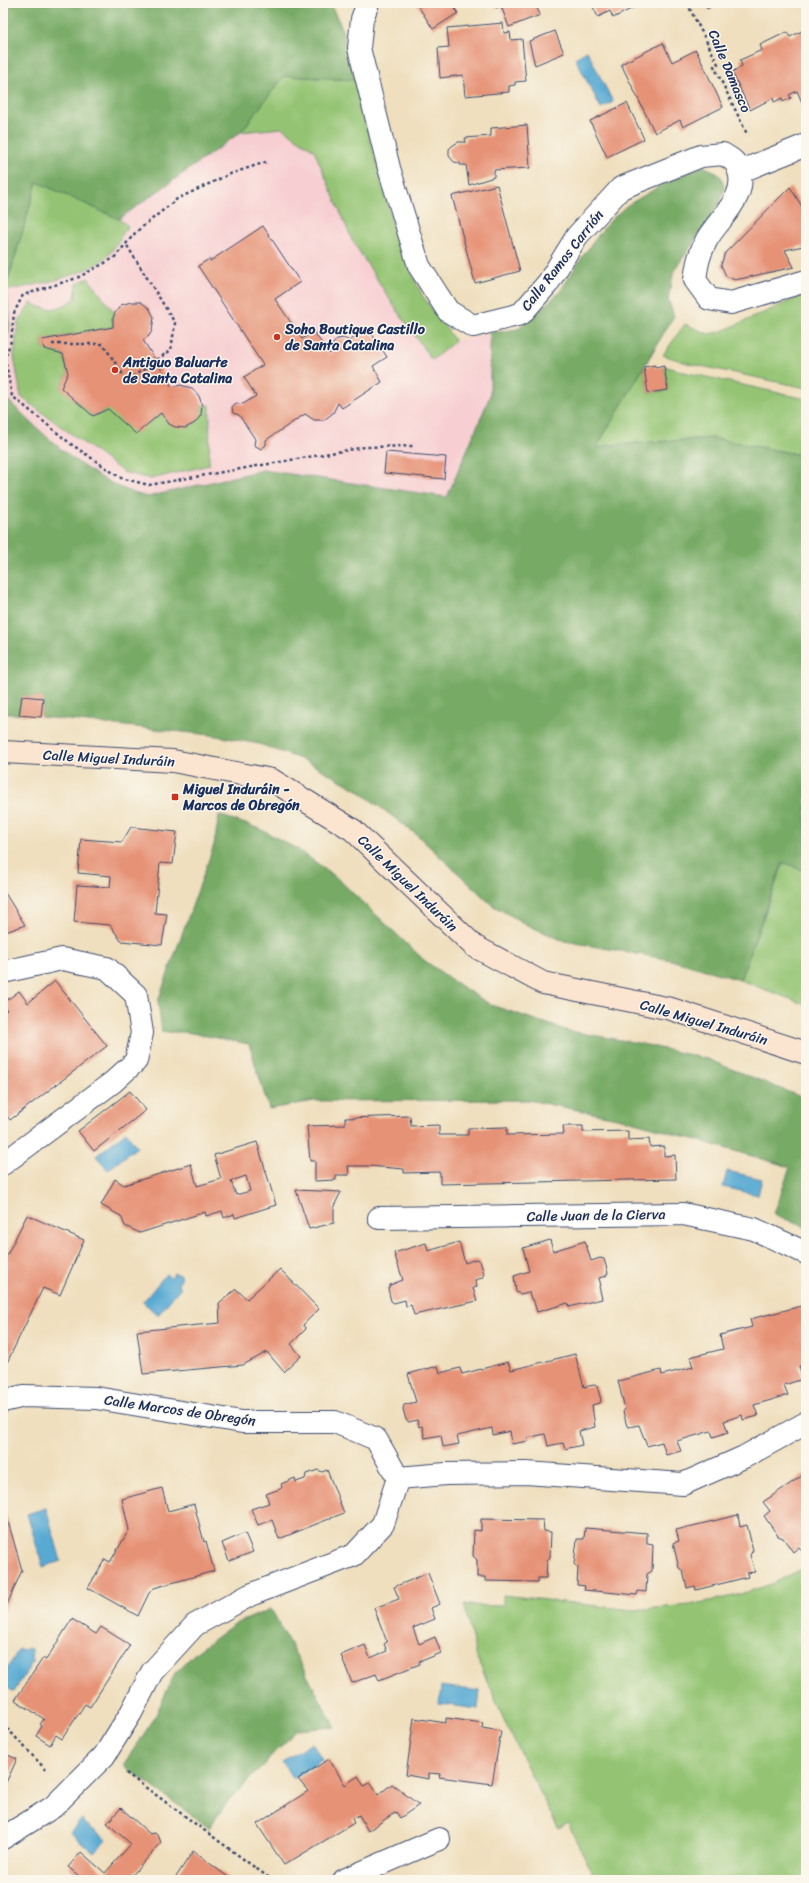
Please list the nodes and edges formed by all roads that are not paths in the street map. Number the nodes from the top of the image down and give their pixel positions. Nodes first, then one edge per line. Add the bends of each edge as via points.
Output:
1 (368, 3) edge
2 (806, 145) edge
3 (739, 172) junction
4 (806, 282) edge
5 (3, 752) edge
6 (3, 972) edge
7 (806, 1052) edge
8 (3, 1164) edge
9 (379, 1218) dead end
10 (806, 1253) edge
11 (3, 1401) edge
12 (806, 1423) edge
13 (398, 1478) junction
14 (3, 1838) edge
15 (439, 1839) dead end
16 (344, 1880) edge

1 - 3 street, Calle Ramos Carrión via 362,19 359,48 389,168 419,266 448,311 473,326 521,314 548,283 577,236 621,188 701,156 723,154 737,165
2 - 3 street
3 - 4 street via 741,179 737,199 708,238 698,259 695,280 709,299 731,303
5 - 7 street, Calle Miguel Induráin via 173,761 272,780 353,830 474,946 543,983 671,1009
6 - 8 street via 62,959 107,968 136,995 142,1033 136,1061 113,1082
9 - 10 street, Calle Juan de la Cierva via 683,1214 754,1229
11 - 13 street, Calle Marcos de Obregón via 24,1396 96,1398 242,1422 334,1422 376,1439
12 - 13 street via 744,1458 683,1484 526,1473 446,1474
13 - 14 street via 383,1524 354,1555 250,1595 195,1625 152,1672 131,1713 104,1756 54,1807
15 - 16 street

